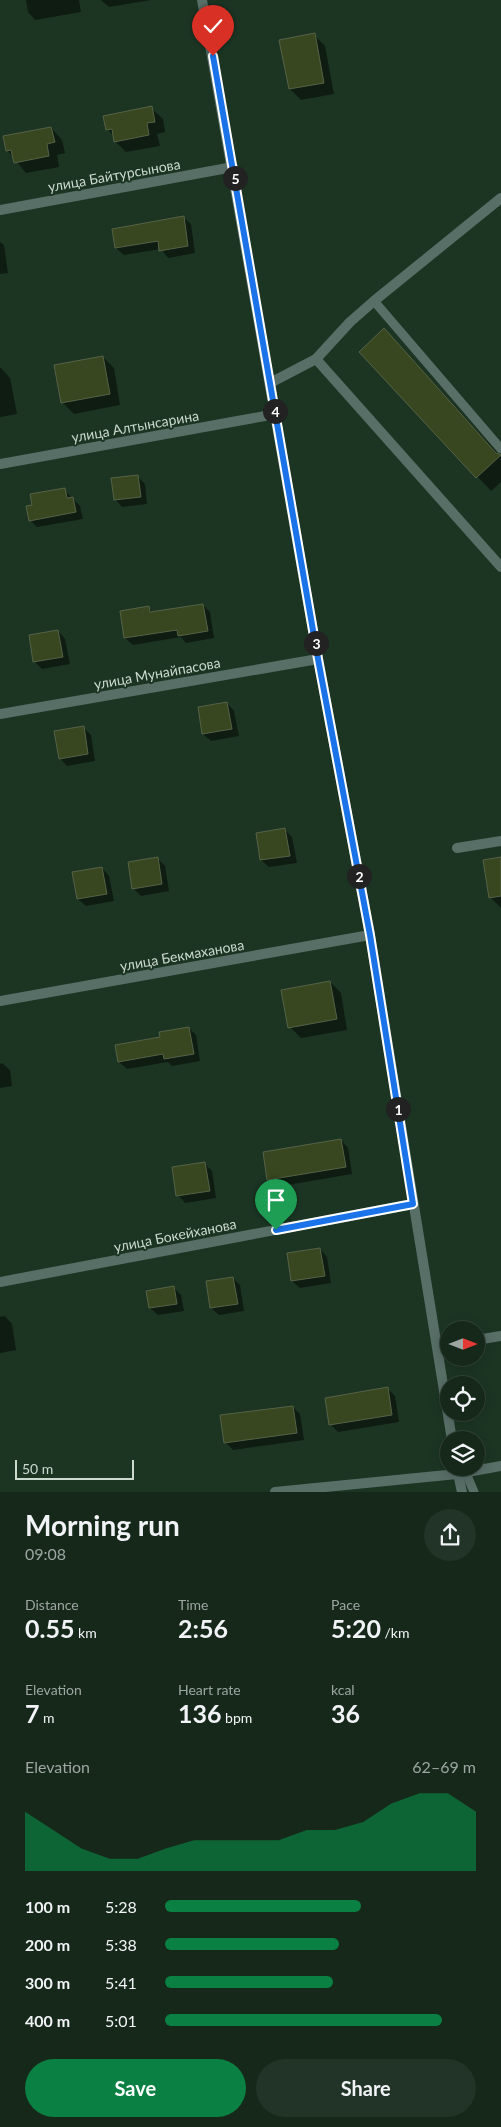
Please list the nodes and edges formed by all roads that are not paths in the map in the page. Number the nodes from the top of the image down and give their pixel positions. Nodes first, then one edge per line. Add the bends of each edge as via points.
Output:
1 (202, 0) edge
2 (233, 168) junction
3 (501, 198) edge
4 (0, 210) edge
5 (374, 301) junction
6 (316, 359) junction
7 (270, 383) junction
8 (276, 414) junction
9 (501, 449) edge
10 (0, 464) edge
11 (499, 560) edge
12 (318, 659) junction
13 (0, 714) edge
14 (501, 842) edge
15 (457, 848) dead end
16 (370, 935) junction
17 (0, 1001) edge
18 (413, 1204) junction
19 (0, 1282) edge
20 (501, 1336) edge
21 (485, 1339) edge
22 (440, 1346) edge
23 (437, 1347) junction
24 (451, 1431) edge
25 (501, 1466) edge
26 (485, 1468) edge
27 (440, 1473) edge
28 (460, 1476) edge
29 (463, 1476) edge
30 (275, 1492) edge
31 (462, 1492) edge
32 (474, 1492) edge

1 - 2 street
2 - 4 street, улица Байтурсынова
2 - 7 street
3 - 5 street
5 - 6 street
5 - 9 lane
6 - 7 street
6 - 11 street
7 - 8 street
8 - 10 street, улица Алтынсарина
8 - 12 street
12 - 13 street, улица Мунайпасова
12 - 16 street
14 - 15 street
16 - 17 street, улица Бекмаханова
16 - 18 street
18 - 19 street, улица Бокейханова
18 - 23 street
20 - 21 street
22 - 23 street
23 - 24 street
25 - 26 street
27 - 30 street
28 - 31 street
29 - 32 lane

